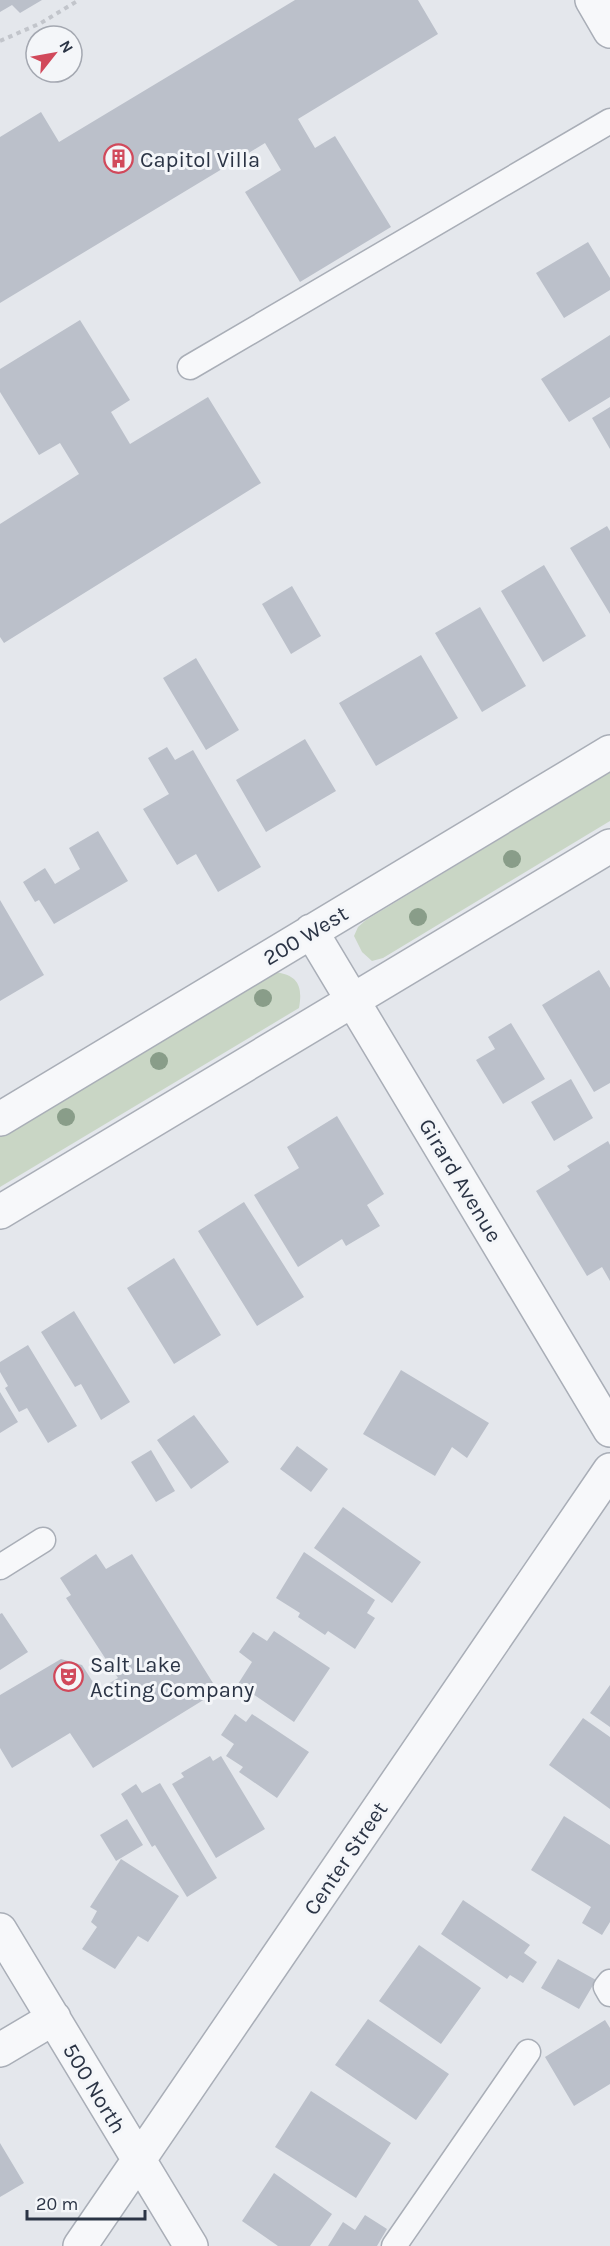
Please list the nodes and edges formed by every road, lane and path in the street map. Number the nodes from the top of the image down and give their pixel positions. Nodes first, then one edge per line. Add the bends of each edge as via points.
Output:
1 (79, 0) edge
2 (592, 0) edge
3 (610, 31) edge
4 (0, 40) edge
5 (610, 122) edge
6 (190, 367) dead end
7 (610, 752) edge
8 (610, 846) edge
9 (311, 931) junction
10 (352, 1000) junction
11 (0, 1119) edge
12 (0, 1212) edge
13 (610, 1430) edge
14 (610, 1470) edge
15 (43, 1540) dead end
16 (0, 1567) edge
17 (0, 1930) edge
18 (610, 1982) edge
19 (610, 1994) edge
20 (54, 2018) junction
21 (0, 2050) edge
22 (528, 2052) dead end
23 (138, 2161) junction
24 (80, 2246) edge
25 (191, 2246) edge
26 (394, 2246) edge

1 - 4 path via 41,23
2 - 3 street
5 - 6 lane
7 - 9 street, 200 West
8 - 10 street
9 - 10 street, Girard Avenue
9 - 11 street, 200 West
10 - 12 street
10 - 13 street, Girard Avenue
14 - 23 street, Center Street
15 - 16 lane
17 - 20 street, 500 North
18 - 19 lane via 606,1987
20 - 21 street
20 - 23 street, 500 North
22 - 26 lane
23 - 24 street, Center Street
23 - 25 street, 500 North

